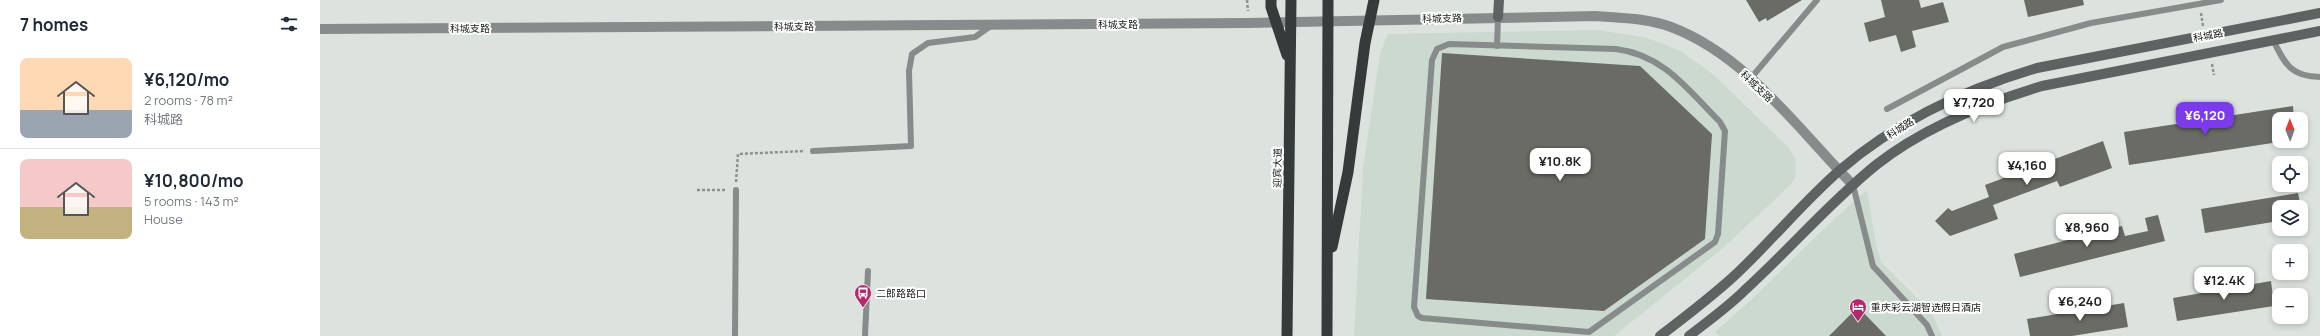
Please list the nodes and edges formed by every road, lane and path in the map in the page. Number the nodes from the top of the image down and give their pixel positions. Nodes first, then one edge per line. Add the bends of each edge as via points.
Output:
1 (1271, 0) edge
2 (1291, 0) edge
3 (1328, 0) edge
4 (1374, 0) edge
5 (1499, 0) edge
6 (1817, 0) edge
7 (2221, 0) edge
8 (2320, 12) edge
9 (1498, 17) junction
10 (994, 24) junction
11 (320, 29) edge
12 (2320, 31) edge
13 (2273, 40) junction
14 (1497, 46) junction
15 (1290, 63) junction
16 (2320, 77) edge
17 (1751, 78) junction
18 (1887, 109) dead end
19 (813, 151) joint
20 (1840, 171) junction
21 (1853, 185) junction
22 (697, 190) dead end
23 (736, 190) junction
24 (1327, 269) junction
25 (868, 271) dead end
26 (1588, 334) edge
27 (735, 336) edge
28 (865, 336) edge
29 (1287, 336) edge
30 (1327, 336) edge
31 (1660, 336) edge
32 (1689, 336) edge
33 (1932, 336) edge

1 - 15 highway via 1271,7
2 - 15 highway, 迎宾大道
3 - 24 highway
4 - 24 highway via 1365,43 1348,172
5 - 9 main road
6 - 17 lane
7 - 18 lane via 2091,24 2003,47
8 - 20 main road, 科城路 via 2037,68 1998,80 1929,111 1899,128
9 - 10 street, 科城支路 via 1248,23
9 - 14 lane
9 - 17 street, 科城支路 via 1596,16 1646,20 1670,27 1714,48
10 - 11 street, 科城支路
10 - 19 lane via 975,37 928,43 912,54 909,71 911,146
12 - 13 main road, 科城路
13 - 16 lane via 2283,60 2292,70 2299,75
13 - 21 main road, 科城路 via 2042,86 2004,98 1943,125 1905,146 1877,164
14 - 26 lane via 1449,44 1442,45 1433,54 1415,312 1422,318
14 - 26 lane via 1616,49 1643,55 1665,67 1720,122 1725,131 1718,234 1715,242
15 - 29 highway, 迎宾大道
17 - 20 street, 科城支路
19 - 23 path via 738,154
20 - 21 street, 科城支路
20 - 31 main road, 科城路 via 1733,277
21 - 32 main road, 科城路 via 1745,290
21 - 33 lane via 1873,266 1923,321
22 - 23 path
23 - 27 lane
24 - 30 highway
25 - 28 lane

